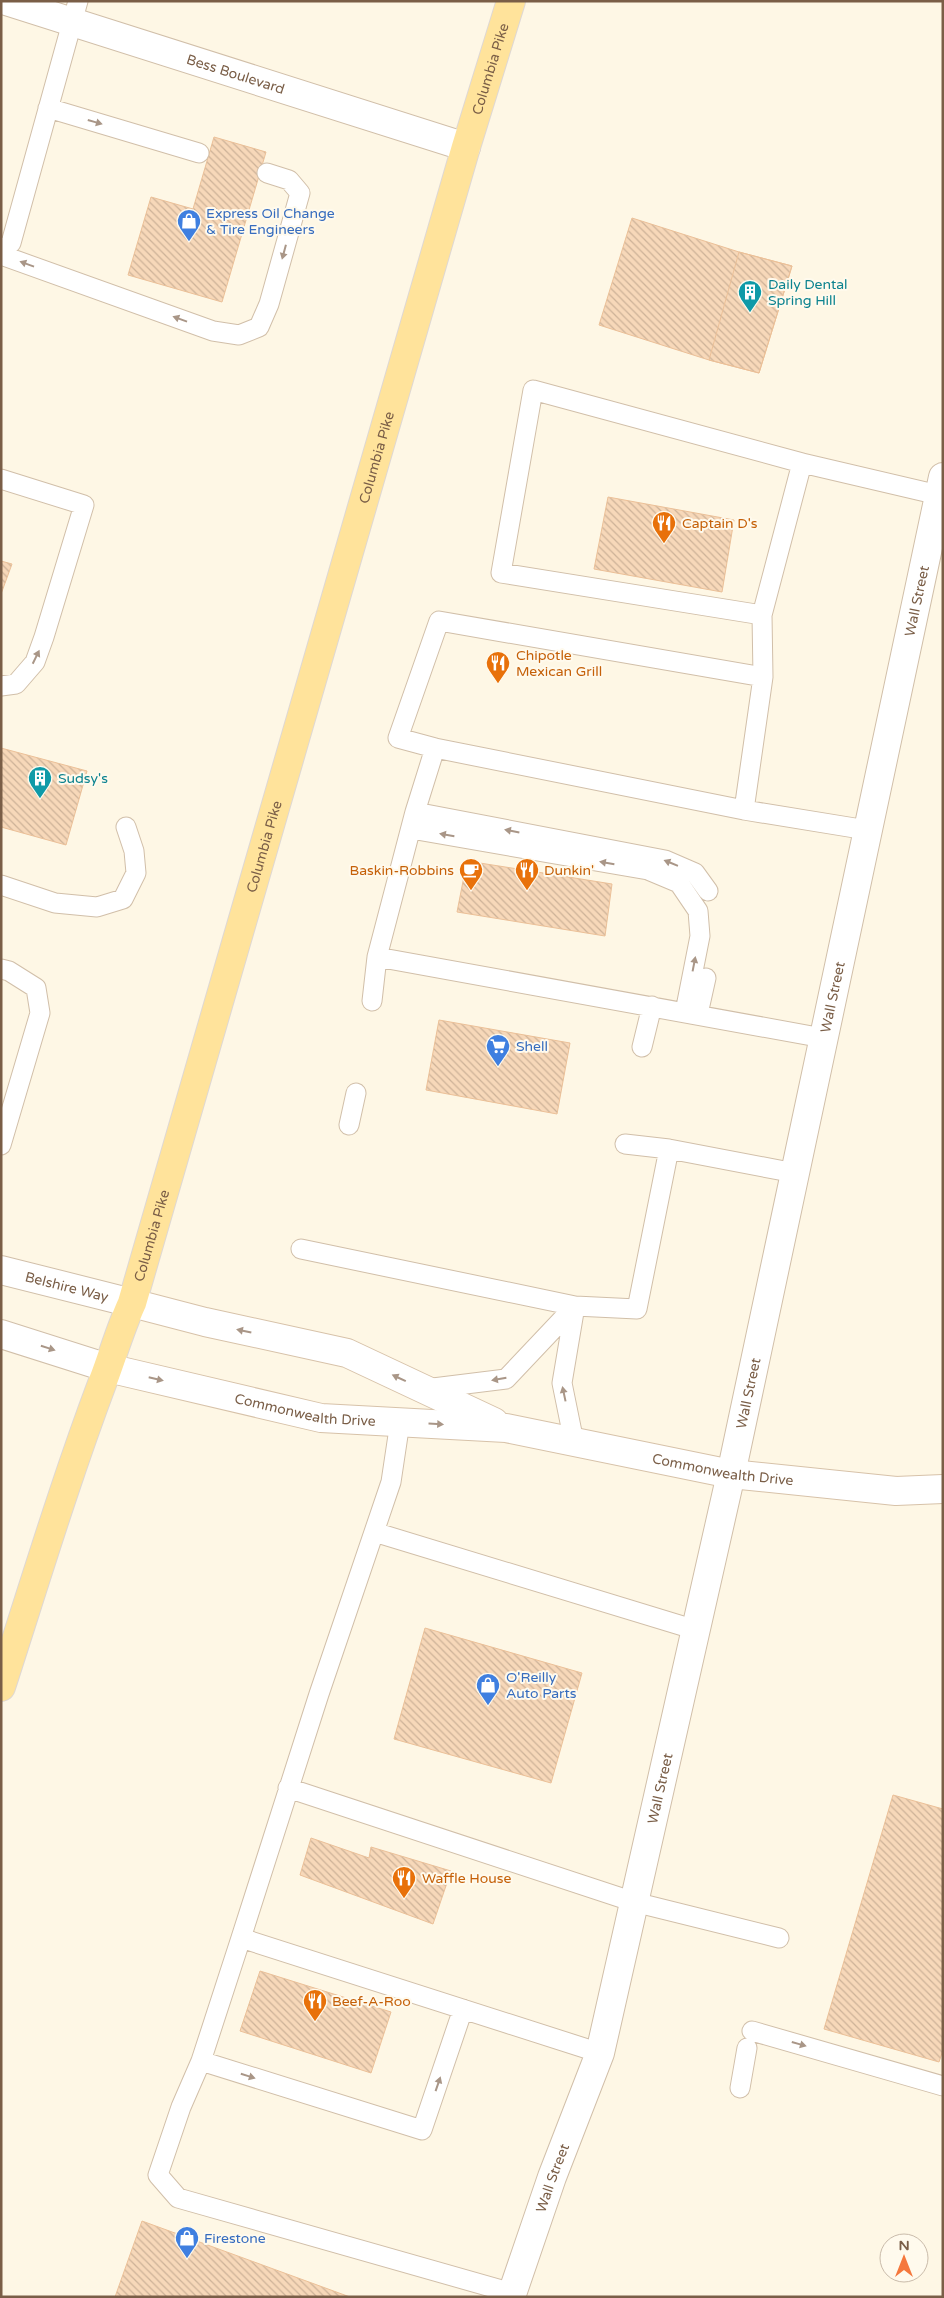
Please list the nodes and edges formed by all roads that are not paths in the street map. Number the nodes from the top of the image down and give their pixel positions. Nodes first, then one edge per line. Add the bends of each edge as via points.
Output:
1 (6, 1) edge
2 (511, 1) edge
3 (75, 11) edge
4 (48, 108) junction
5 (466, 147) junction
6 (199, 153) dead end
7 (267, 173) dead end
8 (1, 254) edge
9 (802, 463) junction
10 (1, 479) edge
11 (942, 489) edge
12 (762, 615) junction
13 (763, 677) junction
14 (1, 686) edge
15 (435, 748) junction
16 (744, 810) junction
17 (413, 821) junction
18 (126, 827) dead end
19 (867, 830) junction
20 (1, 885) edge
21 (708, 891) dead end
22 (377, 957) junction
23 (1, 969) edge
24 (706, 978) dead end
25 (372, 1001) dead end
26 (652, 1006) junction
27 (691, 1013) junction
28 (823, 1038) junction
29 (642, 1047) dead end
30 (356, 1093) dead end
31 (349, 1125) dead end
32 (625, 1144) dead end
33 (1, 1145) edge
34 (669, 1149) junction
35 (795, 1173) junction
36 (301, 1249) dead end
37 (1, 1270) edge
38 (132, 1303) junction
39 (575, 1306) junction
40 (1, 1334) edge
41 (108, 1368) junction
42 (422, 1389) junction
43 (400, 1422) junction
44 (506, 1428) junction
45 (574, 1442) junction
46 (731, 1474) junction
47 (943, 1488) edge
48 (374, 1532) junction
49 (696, 1630) junction
50 (1, 1687) edge
51 (288, 1788) junction
52 (634, 1902) junction
53 (241, 1938) junction
54 (779, 1938) dead end
55 (463, 2009) junction
56 (600, 2052) junction
57 (201, 2061) junction
58 (943, 2086) edge
59 (740, 2088) dead end
60 (512, 2295) edge

1 - 3 street, Bess Boulevard
2 - 5 main road, Columbia Pike
3 - 4 lane
3 - 5 street, Bess Boulevard
4 -> 6 lane
4 - 8 lane via 11,243
5 - 38 main road, Columbia Pike
7 -> 8 lane via 289,180 300,193 269,304 259,327 239,335 213,331
9 - 11 lane
9 - 12 lane
9 - 12 lane via 533,390 501,573
14 -> 10 lane via 16,684 35,662 84,505
11 - 19 street, Wall Street
12 - 13 lane
13 - 15 lane via 439,622 398,738
13 - 16 lane
15 - 16 lane
15 - 17 lane
16 - 19 lane
21 -> 17 lane via 695,873 665,860
17 - 22 lane
27 -> 17 lane via 700,936 698,911 679,883 648,870
18 - 20 lane via 134,851 136,873 123,899 97,907 55,903
19 - 28 street, Wall Street
22 - 25 lane
22 - 26 lane
23 - 33 lane via 36,988 40,1012
24 - 27 lane
26 - 27 lane
26 - 29 lane
27 - 28 lane
28 - 35 street, Wall Street
30 - 31 lane
32 - 34 lane
34 - 35 lane
34 - 39 lane via 637,1309
35 - 46 street, Wall Street
36 - 39 lane
37 - 38 street, Belshire Way
38 - 41 main road, Columbia Pike via 120,1328
42 -> 38 street, Commonwealth Drive via 347,1353
39 -> 42 lane via 506,1379
45 -> 39 lane via 562,1384
40 -> 41 street
41 -> 43 street, Commonwealth Drive via 321,1418
41 - 50 main road, Columbia Pike
42 - 44 street, Commonwealth Drive
43 -> 44 street, Commonwealth Drive
43 - 48 lane via 391,1482
44 - 45 street, Commonwealth Drive
45 - 46 street, Commonwealth Drive
46 - 47 street, Commonwealth Drive via 896,1491
46 - 49 street, Wall Street
48 - 49 lane
48 - 51 lane
49 - 52 street, Wall Street
51 - 52 lane
51 - 53 lane
52 - 54 lane
52 - 56 street, Wall Street
53 - 55 lane
53 - 57 lane
55 - 56 lane
57 -> 55 lane via 422,2130
56 - 60 street, Wall Street
57 - 60 lane via 181,2106 158,2175 178,2198
59 -> 58 lane via 749,2039

